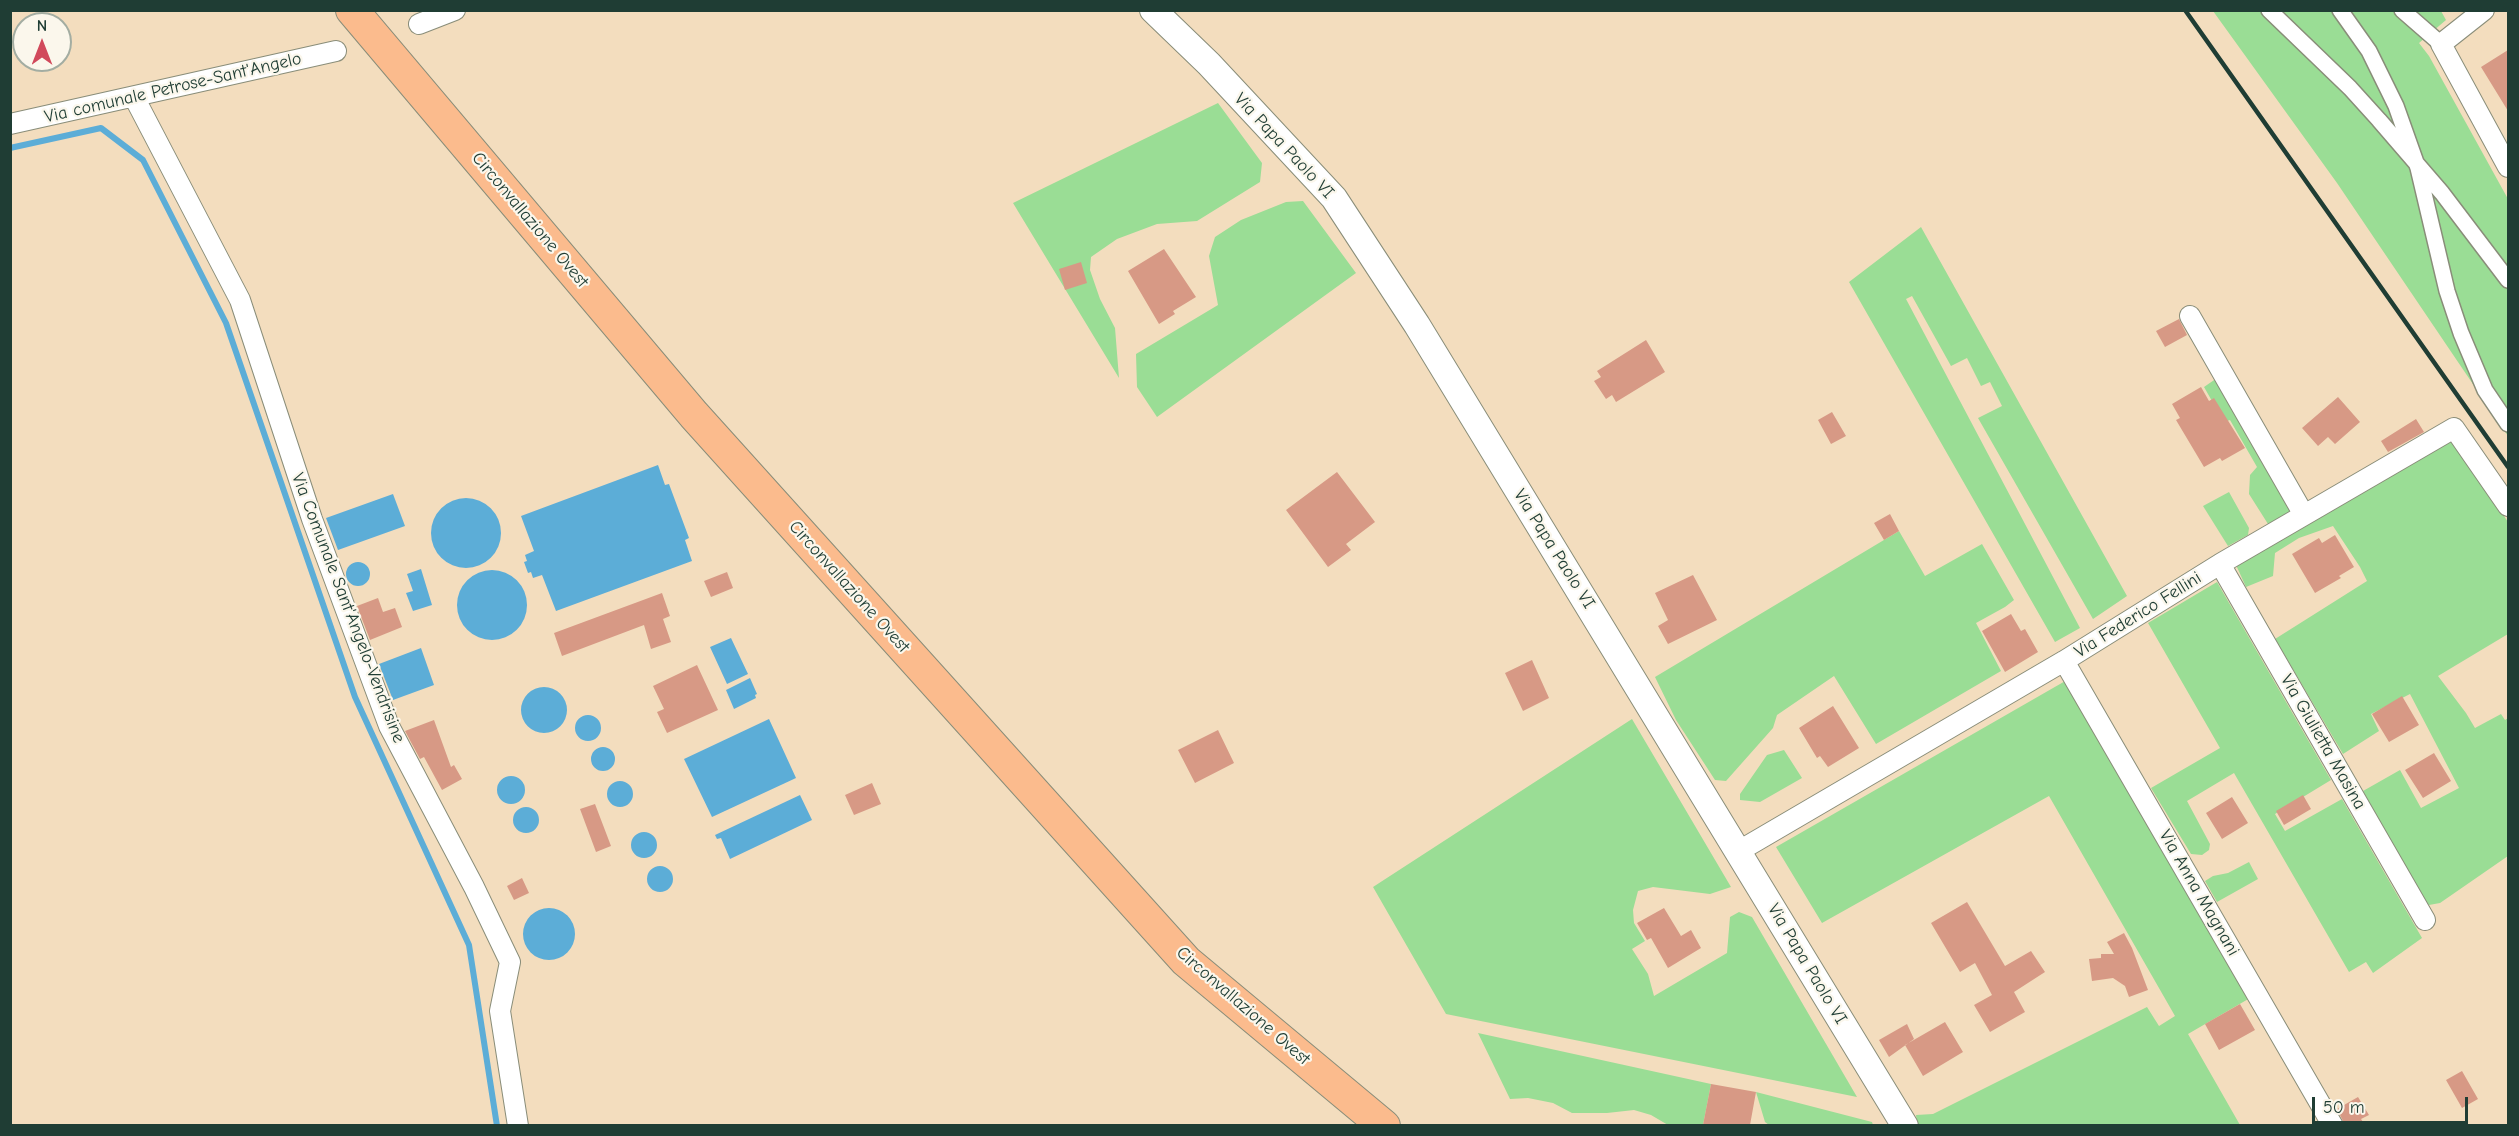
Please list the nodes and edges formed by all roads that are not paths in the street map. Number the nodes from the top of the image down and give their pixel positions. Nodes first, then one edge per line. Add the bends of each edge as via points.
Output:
1 (352, 10) edge
2 (455, 10) edge
3 (1153, 10) edge
4 (2269, 10) edge
5 (2340, 10) edge
6 (2402, 10) edge
7 (2484, 10) edge
8 (419, 24) dead end
9 (2441, 44) junction
10 (336, 51) dead end
11 (134, 97) junction
12 (10, 124) edge
13 (2508, 167) edge
14 (2418, 168) junction
15 (2508, 280) edge
16 (2190, 316) dead end
17 (2508, 424) edge
18 (2508, 506) edge
19 (2304, 514) junction
20 (2220, 564) junction
21 (2064, 661) junction
22 (1739, 850) junction
23 (2425, 920) dead end
24 (518, 1125) edge
25 (1384, 1125) edge
26 (1905, 1125) edge
27 (2333, 1125) edge

1 - 25 main road, Circonvallazione Ovest via 694,415 1186,961
2 - 8 street
3 - 22 street, Via Papa Paolo VI via 1334,198 1417,325
4 - 14 street via 2350,88
5 - 14 street via 2383,78
6 - 9 street
7 - 9 street
9 - 13 street
10 - 11 street, Via comunale Petrose-Sant'Angelo
11 - 12 street, Via comunale Petrose-Sant'Angelo
11 - 24 street, Via Comunale Sant'Angelo-Vendrisine via 240,300 312,519 389,726 510,963 500,1011
14 - 15 street via 2442,193
14 - 17 street via 2461,333 2485,390
16 - 19 street
18 - 19 street, Via Federico Fellini via 2454,428
19 - 20 street, Via Federico Fellini
20 - 21 street, Via Federico Fellini
20 - 23 street, Via Giulietta Masina
21 - 22 street, Via Federico Fellini
21 - 27 street, Via Anna Magnani
22 - 26 street, Via Papa Paolo VI

